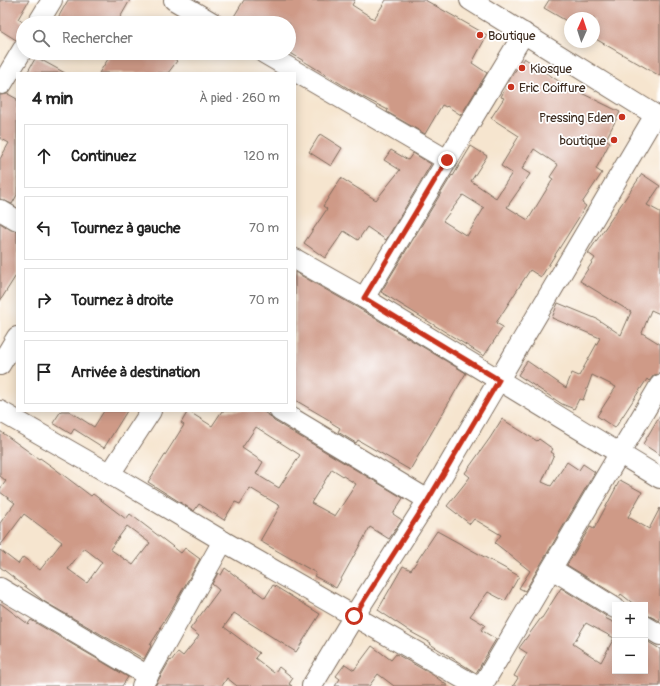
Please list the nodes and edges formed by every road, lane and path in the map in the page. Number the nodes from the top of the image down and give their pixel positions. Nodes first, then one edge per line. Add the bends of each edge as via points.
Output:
1 (52, 0) edge
2 (174, 0) edge
3 (470, 0) edge
4 (42, 16) edge
5 (201, 16) edge
6 (524, 33) junction
7 (18, 60) edge
8 (276, 60) edge
9 (6, 87) edge
10 (657, 117) edge
11 (447, 160) junction
12 (0, 210) edge
13 (16, 219) edge
14 (296, 260) edge
15 (364, 298) junction
16 (16, 339) edge
17 (0, 364) edge
18 (499, 380) junction
19 (660, 385) edge
20 (0, 411) edge
21 (150, 412) edge
22 (282, 412) edge
23 (619, 454) junction
24 (110, 474) junction
25 (660, 478) edge
26 (428, 500) junction
27 (223, 541) junction
28 (552, 569) junction
29 (0, 588) edge
30 (612, 606) edge
31 (354, 616) junction
32 (648, 628) edge
33 (660, 635) edge
34 (145, 681) edge
35 (312, 686) edge
36 (476, 686) edge
37 (482, 686) edge

1 - 4 street
2 - 5 street
3 - 6 street
6 - 10 street
6 - 11 street
7 - 9 street
8 - 11 street
10 - 18 street
11 - 15 street
12 - 13 street
14 - 15 street
15 - 18 street
16 - 17 street
18 - 23 street
18 - 26 street
19 - 23 street
20 - 24 street
21 - 24 street
22 - 26 street
23 - 25 street
23 - 28 street
24 - 27 street
26 - 31 street
27 - 31 street
27 - 34 street
28 - 30 street
28 - 37 street
29 - 34 street
31 - 35 street
31 - 36 street
32 - 33 street

